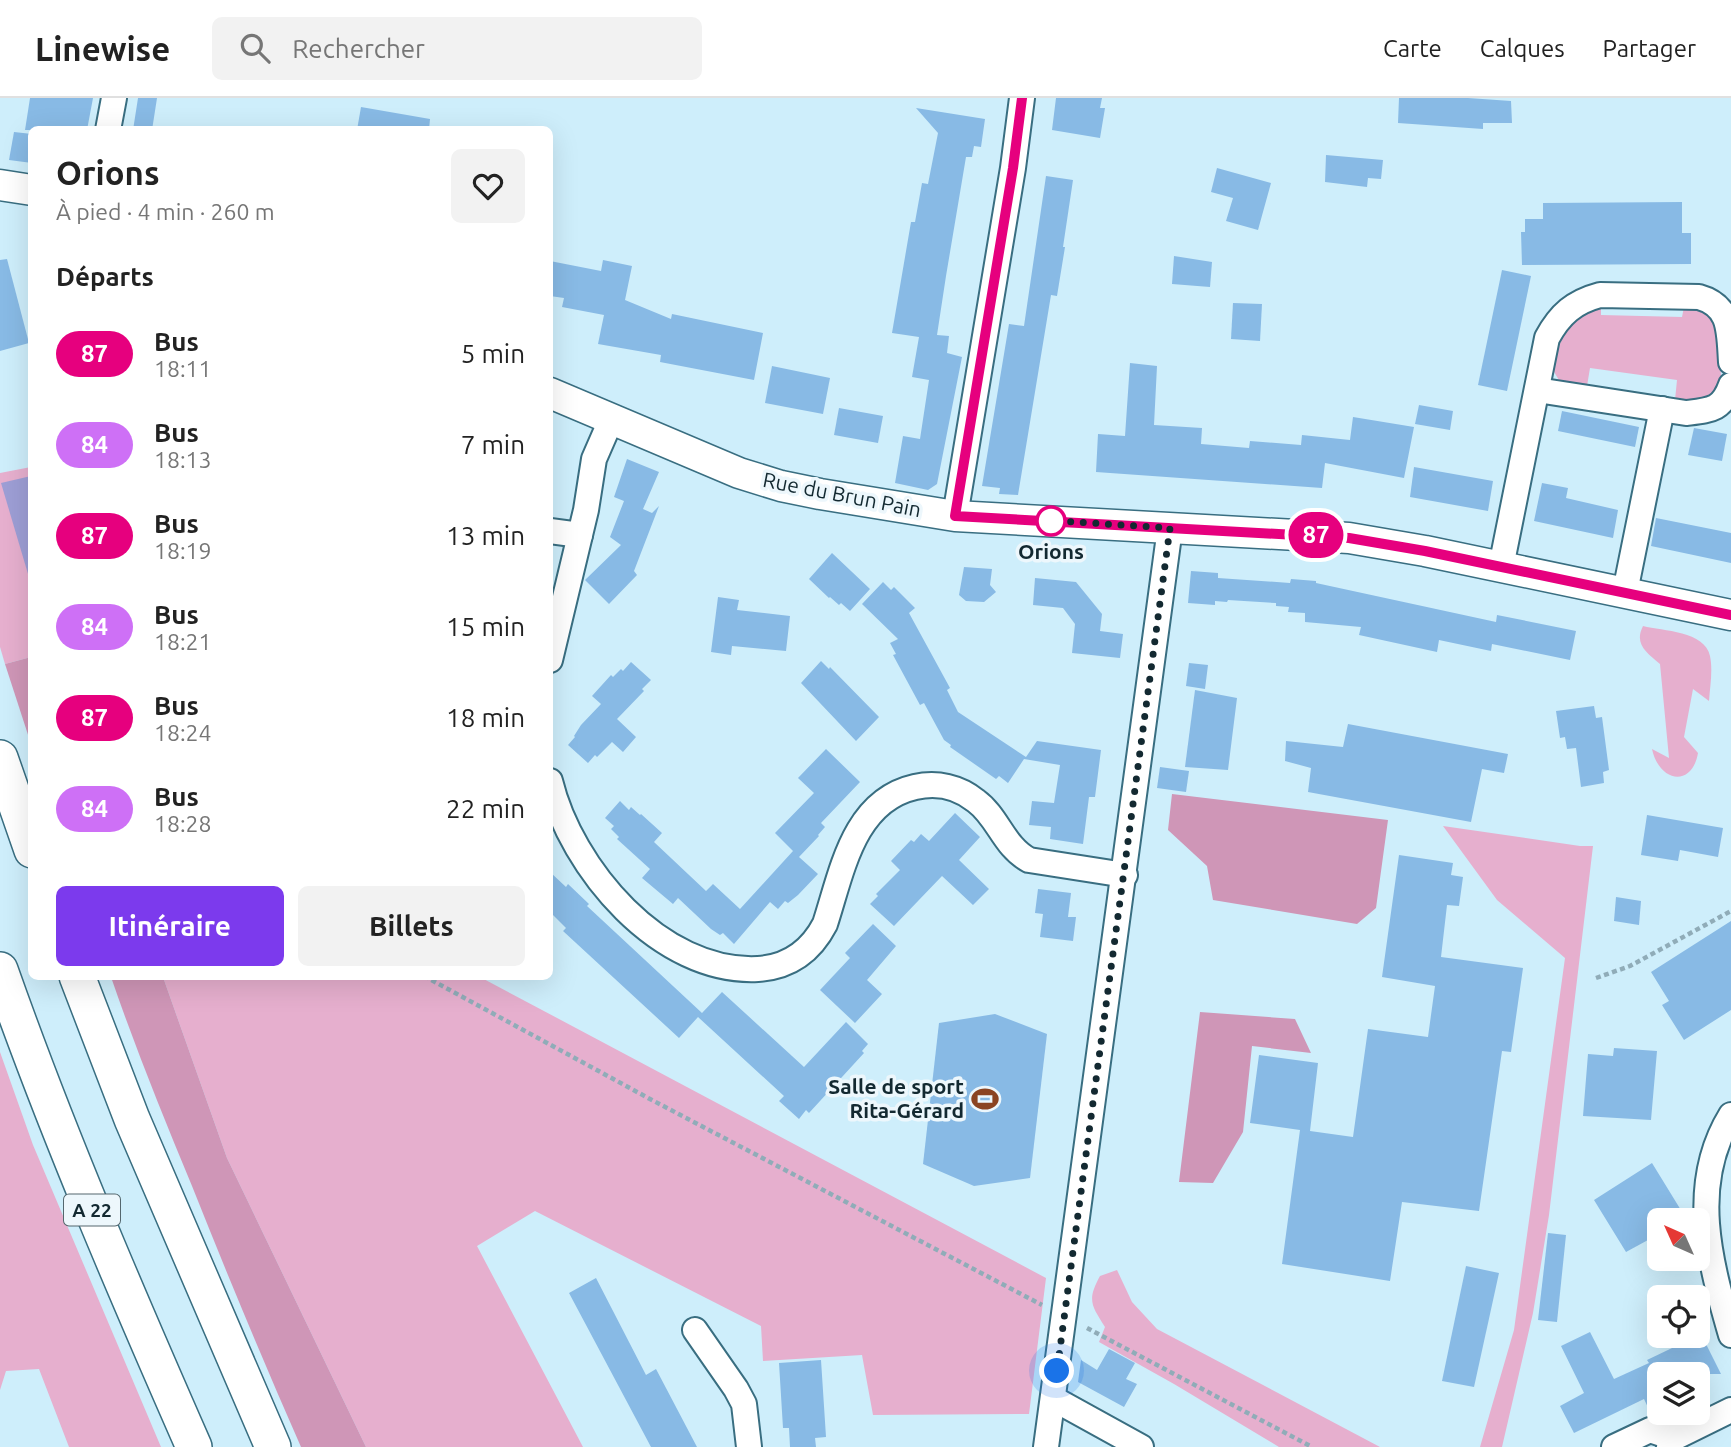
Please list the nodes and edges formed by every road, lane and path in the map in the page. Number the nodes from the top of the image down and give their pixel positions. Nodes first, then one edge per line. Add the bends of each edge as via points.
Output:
1 (114, 98) edge
2 (1022, 98) edge
3 (109, 126) edge
4 (0, 185) edge
5 (28, 189) edge
6 (1731, 362) edge
7 (1537, 390) junction
8 (553, 394) edge
9 (1727, 402) edge
10 (1662, 409) junction
11 (611, 420) junction
12 (955, 516) junction
13 (1170, 528) junction
14 (553, 531) edge
15 (580, 535) junction
16 (1501, 567) junction
17 (1625, 592) junction
18 (1731, 615) edge
19 (553, 648) edge
20 (0, 758) edge
21 (553, 789) edge
22 (28, 838) edge
23 (1125, 875) junction
24 (1731, 911) edge
25 (0, 970) edge
26 (1596, 978) dead end
27 (79, 980) edge
28 (431, 980) edge
29 (1731, 1115) edge
30 (1064, 1316) junction
31 (695, 1330) dead end
32 (1731, 1335) edge
33 (1054, 1399) junction
34 (1731, 1410) edge
35 (1672, 1442) edge
36 (194, 1447) edge
37 (273, 1447) edge
38 (749, 1447) edge
39 (1046, 1447) edge
40 (1142, 1447) edge
41 (1312, 1447) edge
42 (1614, 1447) edge

1 - 3 street
2 - 12 street
4 - 5 main road
6 - 7 street via 1728,321 1714,301 1600,295 1584,299 1555,323 1547,338
7 - 10 street
7 - 16 street
8 - 11 main road, Rue du Brun Pain
9 - 10 street via 1708,411
10 - 17 street
11 - 12 main road, Rue du Brun Pain via 781,486
11 - 15 street via 594,459
12 - 13 main road, Rue du Brun Pain
13 - 16 main road, Rue du Brun Pain via 1349,538
13 - 23 street
14 - 15 street
15 - 19 street
16 - 17 main road, Rue du Brun Pain
17 - 18 main road, Rue du Brun Pain
20 - 22 highway
21 - 23 street via 573,839 593,871 640,923 671,946 730,968 780,965 808,949 825,924 858,831 877,807 908,789 942,786 970,795 1019,855 1029,860
23 - 30 street
24 - 26 path via 1630,967
25 - 36 highway, A 22 via 95,1218
27 - 37 highway via 132,1119
28 - 30 path
29 - 32 street via 1710,1163 1706,1216 1710,1259
30 - 33 street
30 - 41 path
31 - 38 street via 744,1404
33 - 39 street
33 - 40 street
34 - 35 street
35 - 42 street via 1650,1430

